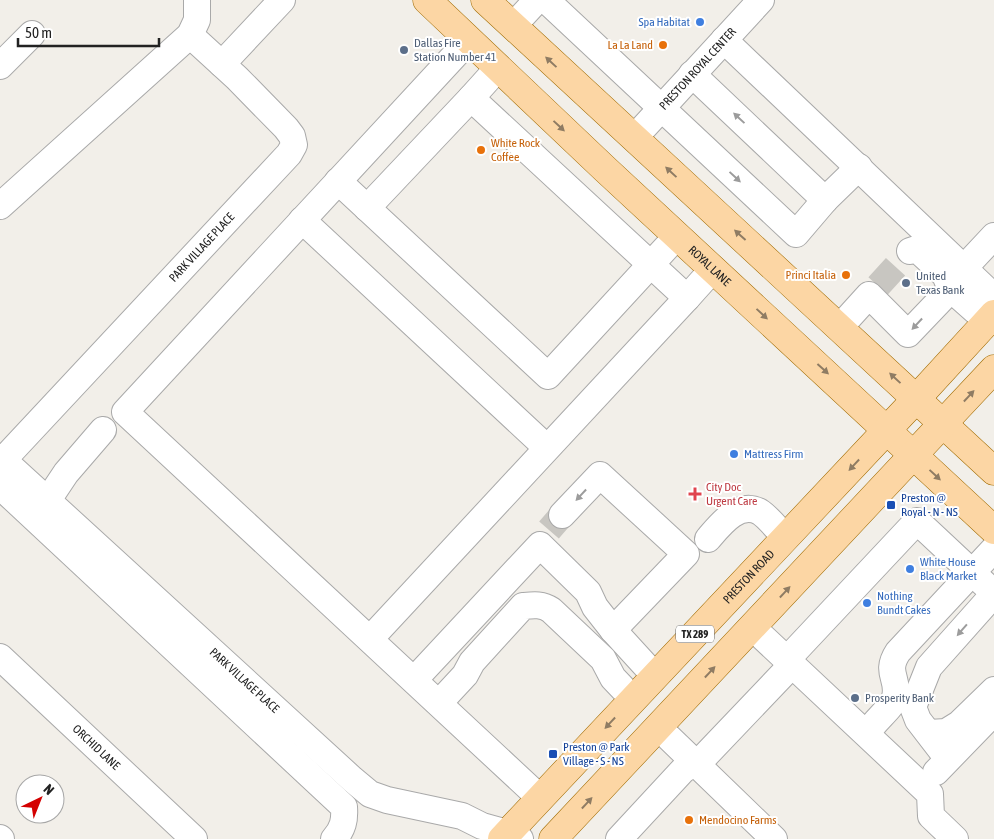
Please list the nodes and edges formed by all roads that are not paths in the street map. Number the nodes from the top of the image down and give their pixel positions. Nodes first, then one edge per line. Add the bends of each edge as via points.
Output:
1 (197, 0) edge
2 (282, 0) edge
3 (427, 0) edge
4 (485, 0) edge
5 (537, 0) edge
6 (546, 0) edge
7 (761, 0) edge
8 (513, 26) junction
9 (32, 34) dead end
10 (190, 35) junction
11 (469, 40) junction
12 (724, 40) junction
13 (222, 64) junction
14 (0, 66) edge
15 (498, 68) junction
16 (692, 74) junction
17 (471, 98) junction
18 (661, 108) junction
19 (634, 138) junction
20 (858, 167) junction
21 (605, 169) junction
22 (338, 181) junction
23 (3, 196) edge
24 (825, 200) junction
25 (706, 205) junction
26 (366, 208) junction
27 (302, 220) junction
28 (677, 236) junction
29 (994, 236) edge
30 (651, 264) junction
31 (713, 269) junction
32 (958, 278) junction
33 (687, 298) junction
34 (992, 310) edge
35 (840, 327) junction
36 (992, 376) edge
37 (917, 398) junction
38 (944, 423) junction
39 (887, 429) junction
40 (103, 430) dead end
41 (547, 448) junction
42 (914, 454) junction
43 (2, 458) edge
44 (994, 471) edge
45 (0, 486) edge
46 (48, 500) junction
47 (550, 530) junction
48 (994, 530) edge
49 (785, 537) junction
50 (708, 539) dead end
51 (994, 549) edge
52 (972, 572) junction
53 (994, 593) edge
54 (752, 627) junction
55 (613, 630) junction
56 (370, 639) junction
57 (0, 657) edge
58 (789, 662) junction
59 (656, 676) junction
60 (414, 680) junction
61 (994, 690) edge
62 (633, 699) junction
63 (682, 702) junction
64 (439, 703) junction
65 (994, 712) edge
66 (658, 727) junction
67 (929, 733) junction
68 (867, 734) junction
69 (948, 759) junction
70 (694, 763) junction
71 (922, 786) junction
72 (540, 798) junction
73 (510, 837) edge
74 (194, 839) edge
75 (334, 839) edge
76 (553, 839) edge
77 (619, 839) edge
78 (774, 839) edge
79 (954, 839) edge

1 - 10 street via 197,20
2 - 13 street
3 - 11 main road, ROYAL LANE
4 - 8 main road
5 - 8 street
6 - 18 street
7 - 12 street, PRESTON ROYAL CENTER
19 -> 8 main road
9 - 14 street
10 - 13 street, PARK VILLAGE PLACE
10 - 23 street
11 - 15 main road, ROYAL LANE
11 - 22 street
12 - 16 street, PRESTON ROYAL CENTER
12 - 20 street
13 - 43 street, PARK VILLAGE PLACE via 292,136 294,145 289,154
15 - 17 street
15 -> 21 main road, ROYAL LANE
16 - 18 street, PRESTON ROYAL CENTER
24 -> 16 street
17 - 26 street
17 - 30 street
18 - 19 street, PRESTON ROYAL CENTER
18 -> 24 street via 796,234
19 - 21 main road
25 -> 19 main road
20 - 24 street
20 - 32 street via 912,249
21 - 28 main road, ROYAL LANE
22 - 26 street
22 - 27 street
25 - 28 main road
35 -> 25 main road
26 - 30 street via 548,376
27 - 41 street
27 - 56 street via 124,412
28 - 30 street
28 - 31 main road, ROYAL LANE
29 - 32 street
30 - 33 street
31 - 33 street
31 -> 39 main road, ROYAL LANE
32 - 34 street
32 -> 35 street via 908,334 873,290
33 - 41 street
34 - 37 main road, PRESTON ROAD / TX 289
37 -> 35 main road
38 -> 36 main road, TX 289
37 - 38 main road
37 - 39 main road, PRESTON ROAD / TX 289
38 - 42 main road, TX 289
38 - 44 main road
39 - 42 main road, ROYAL LANE
39 -> 49 main road, PRESTON ROAD / TX 289
40 - 46 street via 66,473
41 - 56 street
42 -> 48 main road, ROYAL LANE
54 -> 42 main road, TX 289
43 - 46 street, PARK VILLAGE PLACE
45 - 75 street via 344,807 342,830
46 - 73 street, PARK VILLAGE PLACE via 370,794 462,816
47 - 55 street via 595,607
55 -> 47 street via 686,554 600,475
47 - 60 street
49 - 50 street via 760,512 751,509 730,515
49 - 59 main road, PRESTON ROAD / TX 289
51 - 52 street
52 - 53 street
52 - 58 street via 917,521 794,652
52 - 68 street via 892,660 895,697
53 -> 67 street via 929,667 912,707
54 - 58 street
63 -> 54 main road, TX 289
55 - 59 street
56 - 60 street
57 - 74 street, ORCHID LANE
58 - 68 street
58 - 70 street via 785,672 759,700 705,756
59 - 62 main road, PRESTON ROAD / TX 289
59 - 63 main road
60 - 64 street
61 - 67 street via 959,724 946,732
62 - 64 street via 613,678 603,659 551,610 535,605 523,606
62 - 66 main road
62 -> 72 main road, PRESTON ROAD / TX 289
63 - 66 main road, TX 289
64 - 72 street
65 - 69 street
66 - 70 street
76 -> 66 main road, TX 289
67 - 69 street
68 - 71 street
69 - 71 street
70 - 77 street via 682,770
70 - 78 street
71 - 79 street via 930,794 931,816
72 - 73 main road, PRESTON ROAD / TX 289

